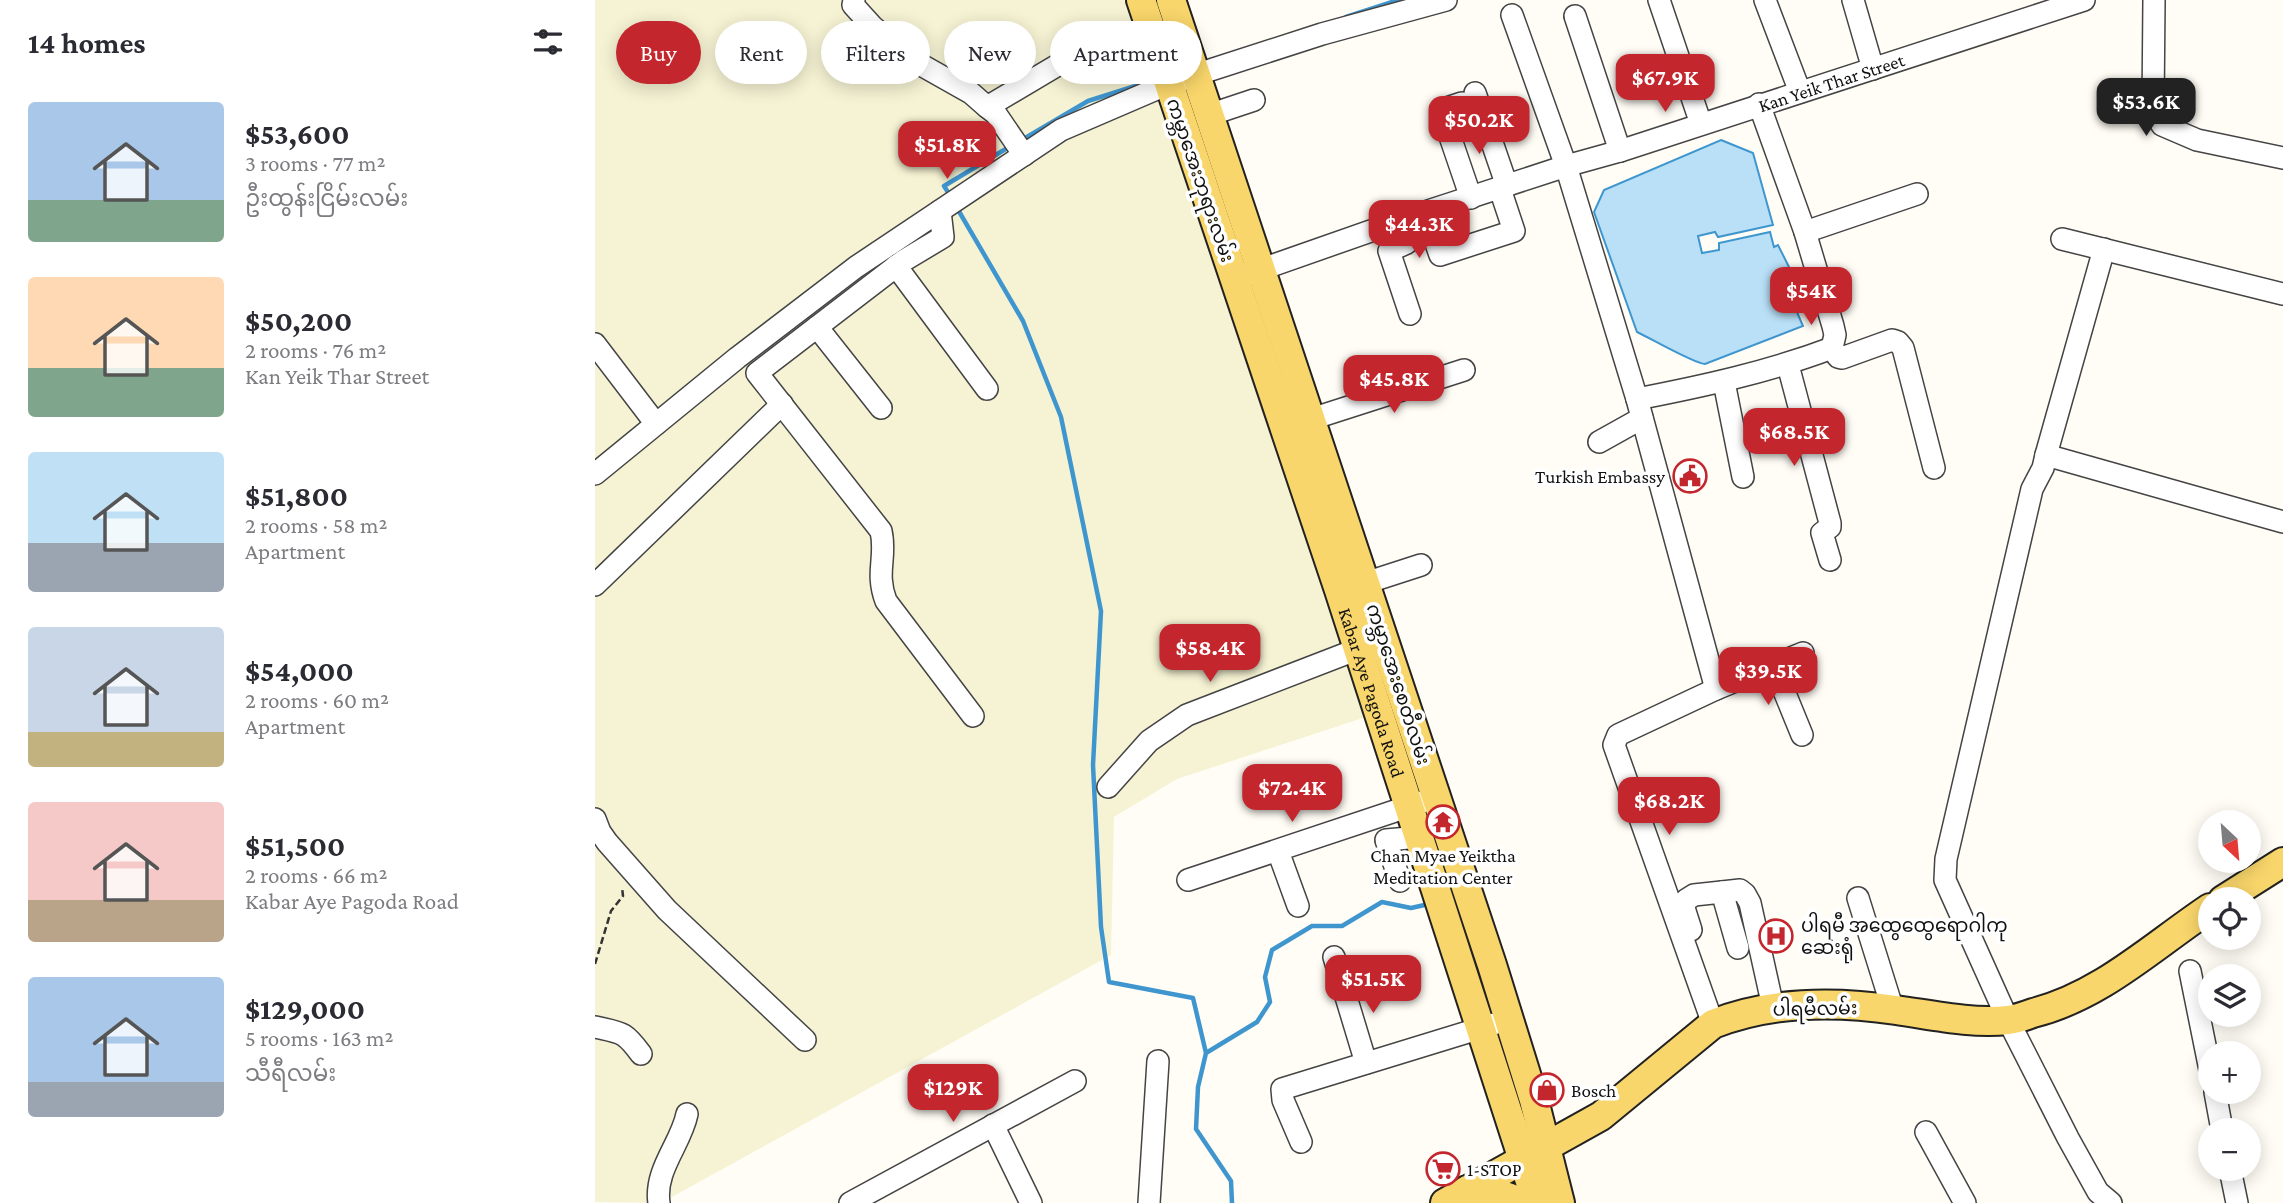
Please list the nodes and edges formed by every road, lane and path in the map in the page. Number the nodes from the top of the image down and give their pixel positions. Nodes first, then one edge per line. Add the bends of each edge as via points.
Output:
1 (854, 0) edge
2 (1446, 0) edge
3 (1659, 0) edge
4 (1765, 0) edge
5 (1853, 0) edge
6 (2084, 0) edge
7 (2154, 0) edge
8 (1172, 2) edge
9 (1143, 7) edge
10 (2018, 10) edge
11 (1512, 15) dead end
12 (1576, 16) dead end
13 (1178, 21) edge
14 (1202, 67) edge
15 (1873, 69) junction
16 (1050, 70) edge
17 (1168, 84) joint
18 (1199, 84) edge
19 (1800, 92) junction
20 (1254, 100) dead end
21 (1759, 104) junction
22 (987, 107) junction
23 (1209, 115) junction
24 (1701, 124) junction
25 (1620, 151) junction
26 (1024, 155) junction
27 (2281, 160) edge
28 (1566, 166) junction
29 (1504, 188) junction
30 (1917, 194) dead end
31 (1471, 198) junction
32 (940, 211) junction
33 (1425, 212) junction
34 (1399, 221) junction
35 (1805, 232) junction
36 (2062, 239) dead end
37 (2104, 249) junction
38 (896, 267) junction
39 (1247, 275) junction
40 (2283, 294) edge
41 (1410, 314) dead end
42 (817, 327) junction
43 (595, 344) edge
44 (1832, 348) junction
45 (1787, 365) junction
46 (1464, 370) dead end
47 (1724, 383) junction
48 (988, 389) dead end
49 (782, 404) junction
50 (881, 408) dead end
51 (1640, 408) junction
52 (1311, 419) junction
53 (656, 425) junction
54 (1285, 428) junction
55 (1599, 442) dead end
56 (2046, 455) junction
57 (1934, 468) dead end
58 (595, 474) edge
59 (1744, 477) dead end
60 (2283, 522) edge
61 (1830, 560) dead end
62 (1421, 565) dead end
63 (1366, 584) junction
64 (595, 585) edge
65 (1339, 590) junction
66 (1358, 649) junction
67 (1803, 653) dead end
68 (1773, 664) junction
69 (1716, 689) junction
70 (973, 716) dead end
71 (1802, 735) dead end
72 (1108, 787) dead end
73 (1436, 797) junction
74 (1410, 806) junction
75 (595, 819) edge
76 (1420, 837) junction
77 (1278, 851) junction
78 (2283, 862) edge
79 (1188, 880) dead end
80 (1400, 881) dead end
81 (2244, 887) edge
82 (623, 888) dead end
83 (1722, 892) junction
84 (1858, 898) dead end
85 (1298, 906) dead end
86 (2198, 916) edge
87 (1738, 948) dead end
88 (1334, 957) dead end
89 (595, 964) edge
90 (1492, 965) junction
91 (2190, 971) dead end
92 (1463, 974) junction
93 (1773, 1007) junction
94 (1893, 1010) junction
95 (2008, 1020) junction
96 (1509, 1021) junction
97 (1717, 1022) junction
98 (595, 1027) edge
99 (1481, 1028) junction
100 (805, 1040) dead end
101 (2204, 1041) edge
102 (641, 1054) dead end
103 (1158, 1061) dead end
104 (1366, 1063) junction
105 (1075, 1081) dead end
106 (1534, 1100) junction
107 (1506, 1106) junction
108 (687, 1114) dead end
109 (1601, 1116) junction
110 (993, 1125) junction
111 (1926, 1132) dead end
112 (1301, 1142) dead end
113 (1535, 1154) junction
114 (2232, 1181) edge
115 (889, 1194) edge
116 (1456, 1197) edge
117 (1552, 1202) edge
118 (659, 1203) edge
119 (850, 1203) edge
120 (1031, 1203) edge
121 (1149, 1203) edge
122 (1524, 1203) edge
123 (1965, 1203) edge
124 (2111, 1203) edge
125 (2237, 1203) edge

1 - 22 street via 853,5 873,27 916,62
2 - 14 street
3 - 24 street
4 - 19 street
5 - 15 street
6 - 10 street, Kan Yeik Thar Street
7 - 27 street via 2153,109 2162,125 2197,141
8 - 9 main road
8 - 13 main road, ကမ္ဘာအေးဘုရားလမ်း
10 - 15 street, Kan Yeik Thar Street
11 - 28 street
12 - 25 street
15 - 19 street, Kan Yeik Thar Street
16 - 22 street
17 - 26 street via 1061,130
17 - 39 main road, ကမ္ဘာအေးဘုရားလမ်း
18 - 23 main road, ကမ္ဘာအေးဘုရားလမ်း
19 - 21 street, Kan Yeik Thar Street
20 - 23 street
21 - 24 street, Kan Yeik Thar Street
21 - 35 street
22 - 26 street
23 - 39 main road, ကမ္ဘာအေးဘုရားလမ်း
24 - 25 street, Kan Yeik Thar Street
25 - 28 street, Kan Yeik Thar Street
26 - 32 street
28 - 29 street, Kan Yeik Thar Street
28 - 51 street
29 - 31 street, Kan Yeik Thar Street
29 - 31 street via 1469,98 1441,110
29 - 33 street via 1514,231 1440,255
30 - 35 street
31 - 33 street, Kan Yeik Thar Street
32 - 38 street via 943,237
32 - 53 street via 856,267
33 - 34 street, Kan Yeik Thar Street
34 - 39 street, Kan Yeik Thar Street
34 - 41 street via 1407,243 1389,251
35 - 44 street via 1833,326
36 - 37 street
37 - 40 street
37 - 56 street
38 - 42 street
38 - 48 street
39 - 52 main road, ကမ္ဘာအေးစေတီလမ်း
39 - 54 main road, Kabar Aye Pagoda Road
42 - 49 street via 757,373
42 - 50 street
43 - 53 street
44 - 45 street
44 - 57 street via 1842,358 1892,340 1898,342
45 - 47 street
45 - 61 street via 1831,523 1822,533
46 - 52 street
47 - 51 street
47 - 59 street
49 - 64 street
49 - 70 street via 881,531 880,574 886,601
51 - 55 street
51 - 69 street
52 - 54 street
52 - 63 main road, ကမ္ဘာအေးစေတီလမ်း
53 - 58 street
54 - 65 main road, Kabar Aye Pagoda Road
56 - 60 street
56 - 95 street via 2032,489 1946,859 1945,880
62 - 63 street
63 - 65 street
63 - 73 main road, ကမ္ဘာအေးစေတီလမ်း
65 - 66 main road, Kabar Aye Pagoda Road
66 - 72 street via 1187,715 1149,741
66 - 74 main road, Kabar Aye Pagoda Road
67 - 68 street
68 - 69 street
68 - 71 street
69 - 97 street via 1618,735 1613,745
73 - 74 street
73 - 90 main road, ကမ္ဘာအေးစေတီလမ်း
74 - 76 main road, Kabar Aye Pagoda Road
74 - 77 street
75 - 100 street via 600,832 667,910
76 - 80 street via 1386,840
76 - 92 main road, Kabar Aye Pagoda Road
77 - 79 street
77 - 85 street
78 - 81 main road
82 - 89 path
83 - 87 street
83 - 93 street via 1740,890 1750,903
83 - 97 street via 1693,895 1684,908
84 - 94 street
86 - 95 main road, ပါရမီလမ်း via 2093,990 2066,1004
88 - 104 street
90 - 92 main road
90 - 96 main road, ကမ္ဘာအေးစေတီလမ်း
91 - 101 street
92 - 99 main road, Kabar Aye Pagoda Road
93 - 94 main road, ပါရမီလမ်း
93 - 97 main road, ပါရမီလမ်း
94 - 95 main road, ပါရမီလမ်း
95 - 124 street via 2098,1192
96 - 99 street
96 - 106 main road, ကမ္ဘာအေးစေတီလမ်း
97 - 109 main road, ပါရမီလမ်း
98 - 102 street via 617,1031
99 - 104 street
99 - 107 main road, Kabar Aye Pagoda Road
103 - 121 street
104 - 112 street via 1282,1089
105 - 110 street
106 - 109 main road via 1571,1119
106 - 113 main road
107 - 113 main road
107 - 116 main road via 1506,1146 1493,1166
108 - 118 street via 660,1180
109 - 113 main road, ပါရမီလမ်း
109 - 117 main road via 1575,1139
110 - 115 street
110 - 120 street
111 - 123 street
113 - 116 main road, ပါရမီလမ်း
113 - 117 main road
114 - 125 street
115 - 119 street
116 - 122 main road via 1496,1193

